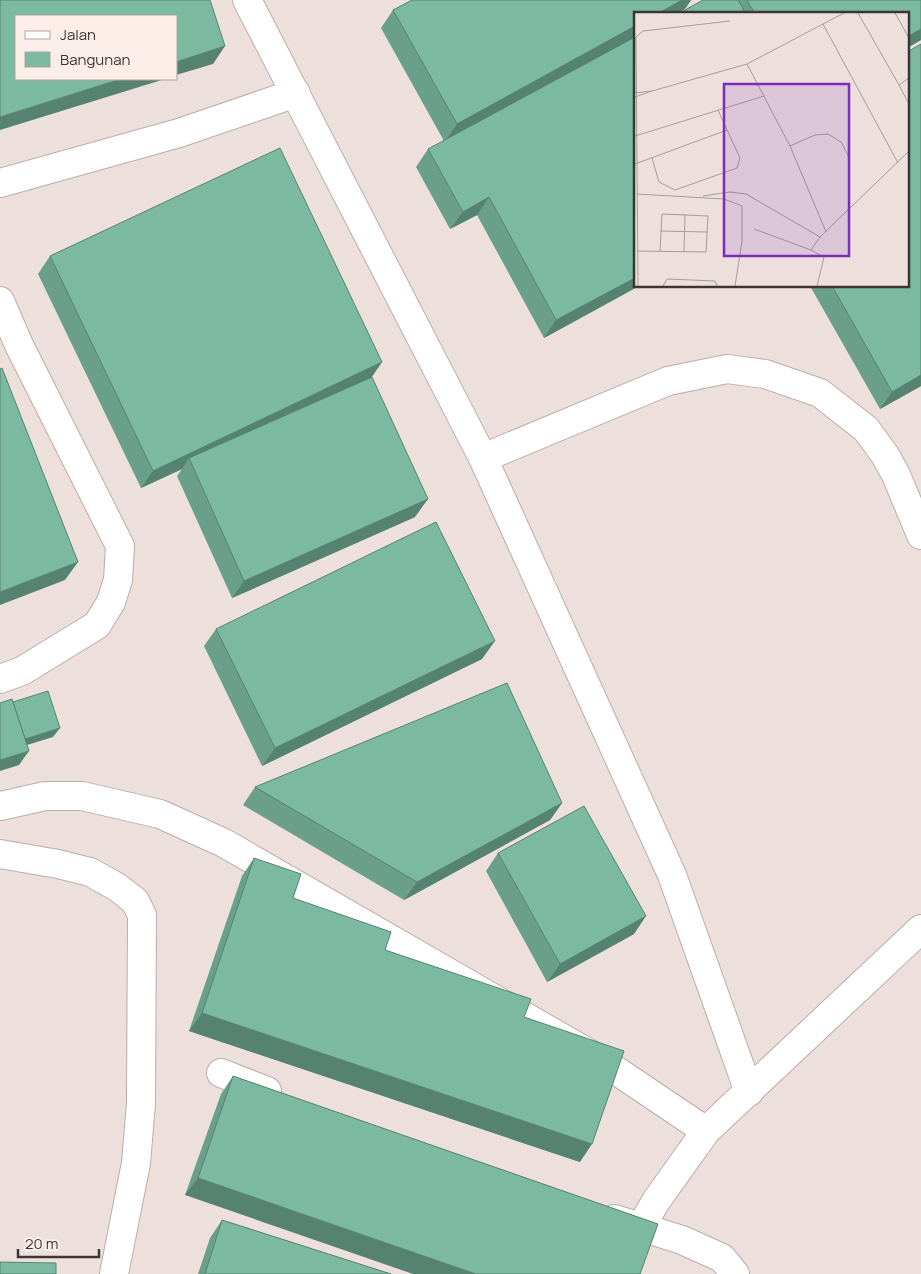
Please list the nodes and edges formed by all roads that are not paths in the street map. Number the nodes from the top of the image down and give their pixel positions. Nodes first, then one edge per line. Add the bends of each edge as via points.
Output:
1 (247, 0) edge
2 (296, 93) junction
3 (0, 183) edge
4 (0, 301) edge
5 (9, 349) edge
6 (483, 458) junction
7 (921, 535) edge
8 (0, 679) edge
9 (0, 806) edge
10 (0, 854) edge
11 (921, 929) edge
12 (221, 1073) dead end
13 (749, 1092) junction
14 (293, 1101) edge
15 (706, 1131) junction
16 (593, 1213) edge
17 (641, 1227) junction
18 (114, 1274) edge
19 (735, 1274) edge

1 - 2 street
2 - 3 street via 179,134
2 - 6 street
4 - 5 street
5 - 8 street via 120,546 118,580 111,602 97,625 22,671
6 - 7 street via 668,381 727,369 765,374 820,393 866,429 886,455
6 - 13 street via 672,875
9 - 15 street via 45,796 82,796 160,814 224,843 602,1061
10 - 18 street via 90,872 135,901 142,915 142,1103 136,1163
11 - 13 street
12 - 14 street
13 - 15 street
15 - 17 street
16 - 17 street
17 - 19 street via 682,1240 722,1258

